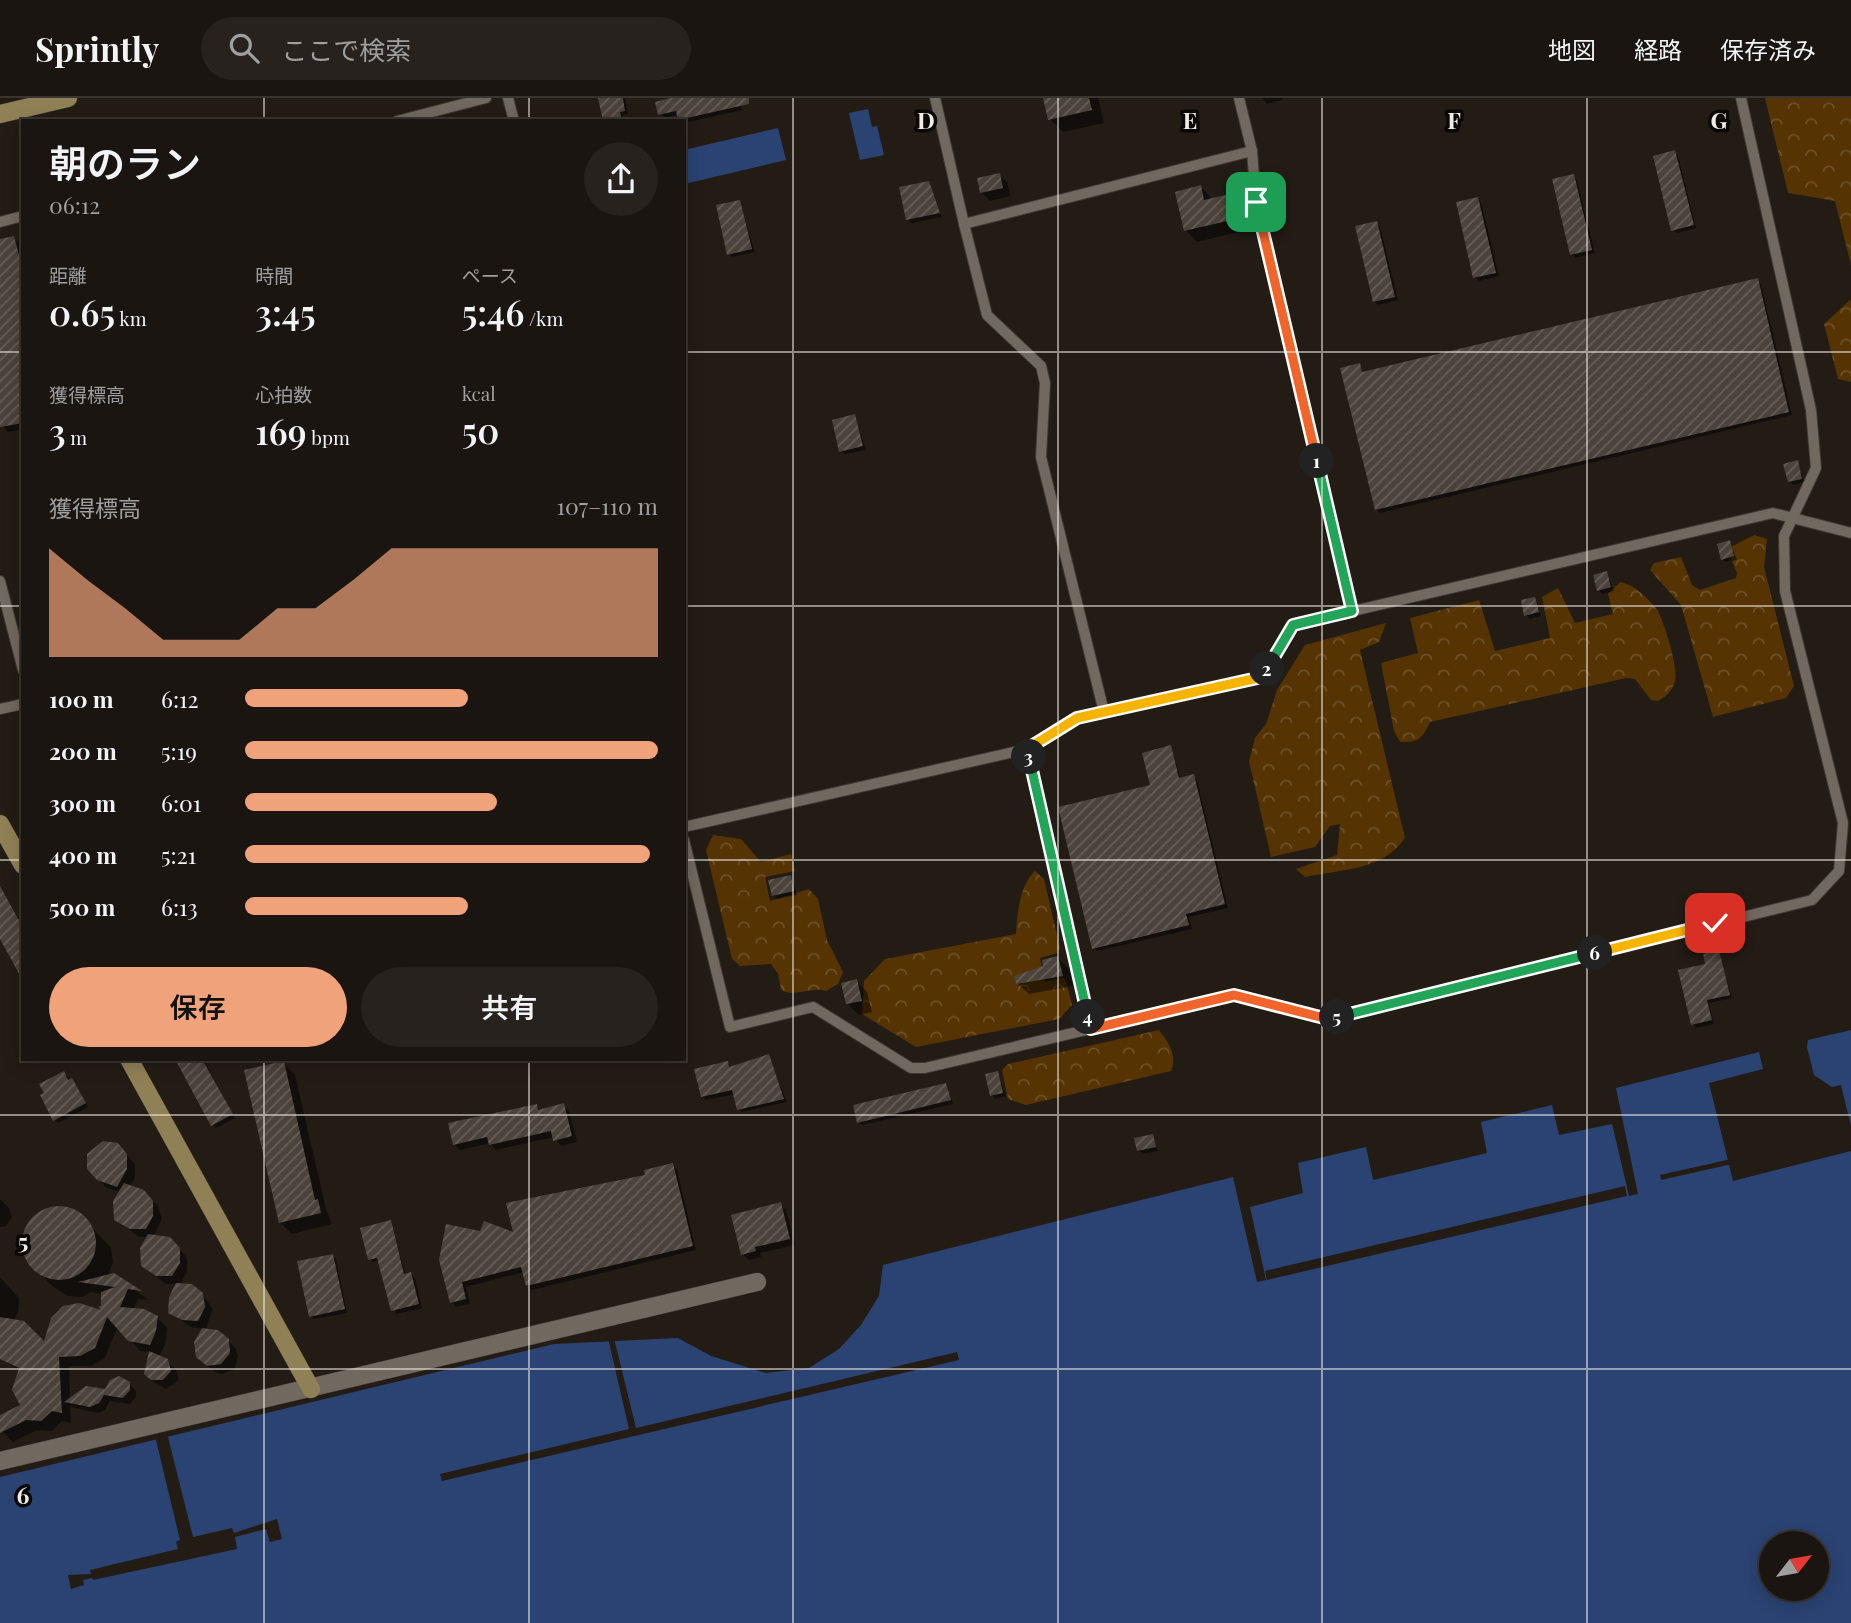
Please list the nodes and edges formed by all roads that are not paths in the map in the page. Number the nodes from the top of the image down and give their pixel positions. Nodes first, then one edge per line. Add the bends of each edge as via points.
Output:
1 (68, 98) edge
2 (486, 98) edge
3 (508, 98) edge
4 (936, 98) edge
5 (1239, 98) edge
6 (1741, 98) edge
7 (0, 114) edge
8 (405, 119) edge
9 (513, 119) edge
10 (1252, 151) junction
11 (21, 217) edge
12 (0, 222) edge
13 (964, 224) junction
14 (1794, 518) junction
15 (1851, 533) edge
16 (0, 581) edge
17 (1352, 611) junction
18 (21, 662) edge
19 (21, 704) edge
20 (0, 709) edge
21 (1104, 712) junction
22 (1027, 749) junction
23 (0, 824) edge
24 (686, 827) edge
25 (686, 847) edge
26 (21, 861) edge
27 (1091, 1029) junction
28 (130, 1061) edge
29 (757, 1282) dead end
30 (311, 1389) junction
31 (0, 1461) edge

1 - 7 street
2 - 8 lane
3 - 9 lane
4 - 13 lane
5 - 10 lane
6 - 14 lane via 1811,410 1816,468
10 - 13 lane
10 - 17 lane via 1256,202
11 - 12 lane
13 - 21 lane via 988,315 1041,366 1045,383 1041,457
14 - 15 lane
14 - 17 lane via 1773,513
14 - 27 lane via 1784,536 1786,591 1843,823 1839,871 1812,900 1328,1019 1234,995
16 - 18 lane
17 - 21 lane via 1293,625 1262,677
19 - 20 lane
21 - 22 lane via 1077,718
22 - 24 lane
22 - 27 lane
23 - 26 street
25 - 27 lane via 730,1027 813,1007 911,1068
28 - 30 street
29 - 30 street
30 - 31 street

